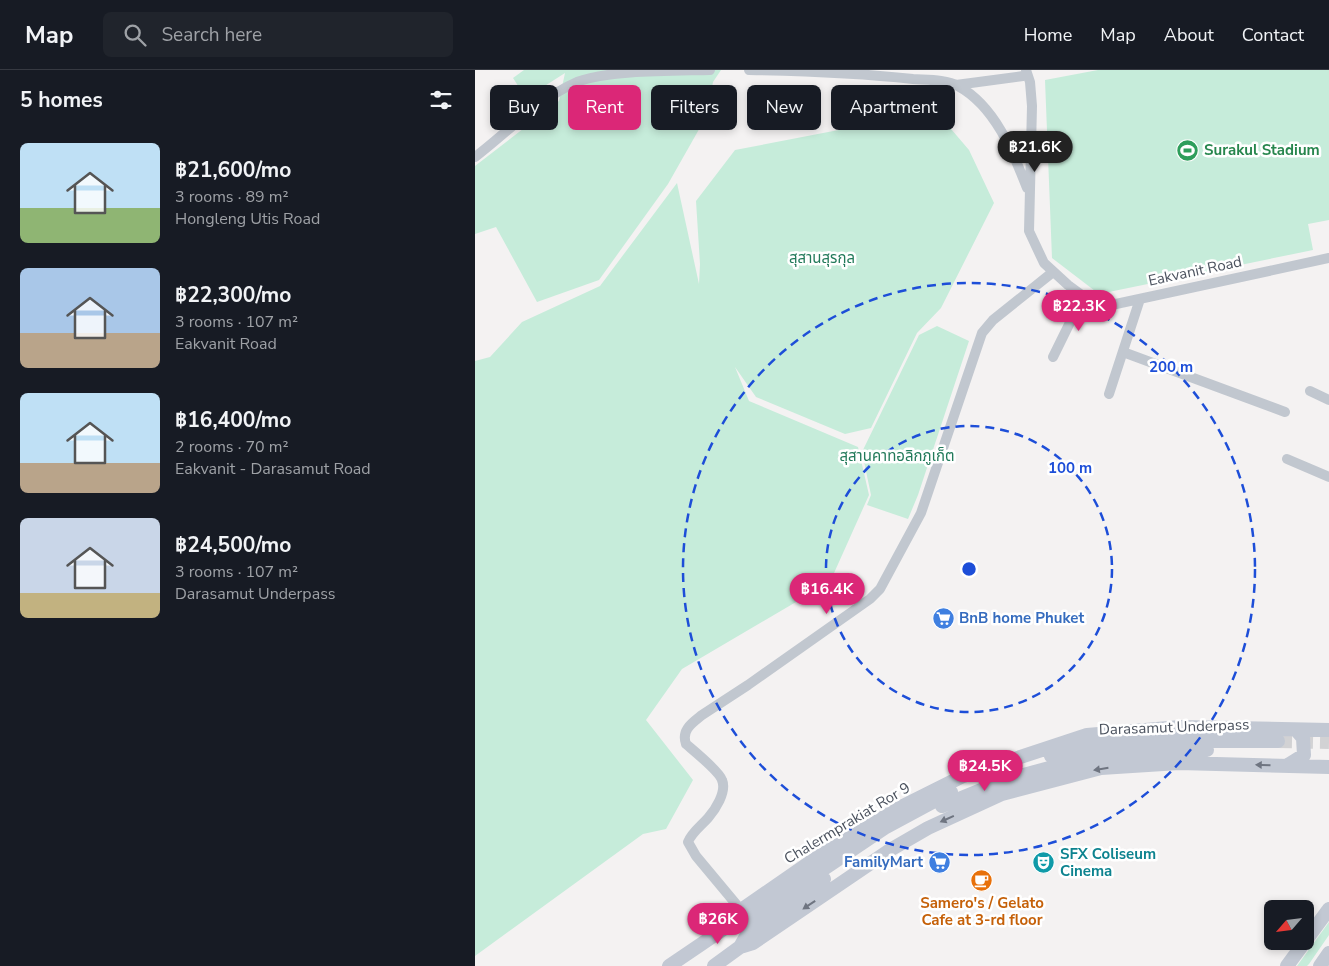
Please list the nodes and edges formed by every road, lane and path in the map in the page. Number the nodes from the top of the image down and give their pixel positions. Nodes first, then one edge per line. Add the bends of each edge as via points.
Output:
1 (709, 70) edge
2 (749, 70) edge
3 (1024, 72) edge
4 (975, 82) junction
5 (957, 85) junction
6 (973, 96) junction
7 (475, 157) edge
8 (1030, 160) junction
9 (1017, 161) junction
10 (1029, 194) junction
11 (1329, 258) edge
12 (1053, 272) junction
13 (1083, 296) junction
14 (1140, 298) junction
15 (1123, 352) junction
16 (1053, 357) dead end
17 (1310, 391) dead end
18 (1109, 394) dead end
19 (1329, 400) edge
20 (1285, 412) dead end
21 (1287, 459) dead end
22 (1329, 477) edge
23 (1296, 730) junction
24 (1329, 730) edge
25 (1287, 766) junction
26 (1329, 768) edge
27 (1329, 909) edge
28 (741, 910) junction
29 (728, 926) junction
30 (740, 947) junction
31 (1329, 953) edge
32 (669, 966) edge
33 (714, 966) edge
34 (1287, 966) edge
35 (1320, 966) edge

1 - 7 street via 608,74 578,82 537,107
2 - 5 street, Eakvanit Road via 857,73
3 - 4 street
3 - 8 street via 1030,85 1032,106
4 - 5 street
4 - 6 street via 970,91
5 - 6 street, Eakvanit Road
6 - 9 street, Eakvanit Road via 1005,137
8 - 9 street via 1026,166
8 - 10 street
9 - 10 street, Eakvanit Road
10 - 12 street, Eakvanit Road via 1029,231 1044,263
11 - 14 street, Eakvanit Road
12 - 13 street, Eakvanit Road
12 - 28 street via 993,320 982,333 921,513 880,589 871,600 702,715 685,732 686,744 718,773 723,786 713,812 688,842
13 - 14 street, Eakvanit Road via 1116,304
13 - 16 street
14 - 15 street
15 - 18 street
15 - 20 street
17 - 19 street
21 - 22 street
23 - 24 main road, Chalermprakiat Ror 9
23 - 25 main road via 1303,738 1304,756
23 - 28 main road, Chalermprakiat Ror 9 via 1180,727 1087,735 1022,756 963,776 901,807 827,851
25 - 26 main road
25 -> 30 main road via 1179,763 1101,768 1002,794 928,828 890,850 753,943
27 - 34 main road
28 - 29 main road, Chalermprakiat Ror 9
29 - 30 main road, Darasamut Underpass via 742,924 886,827 973,780 1029,761 1086,747 1164,741 1278,746 1125,753 1087,758 1008,779 911,821 866,849 748,933
29 - 32 main road, Chalermprakiat Ror 9
30 - 33 main road
31 - 35 main road

